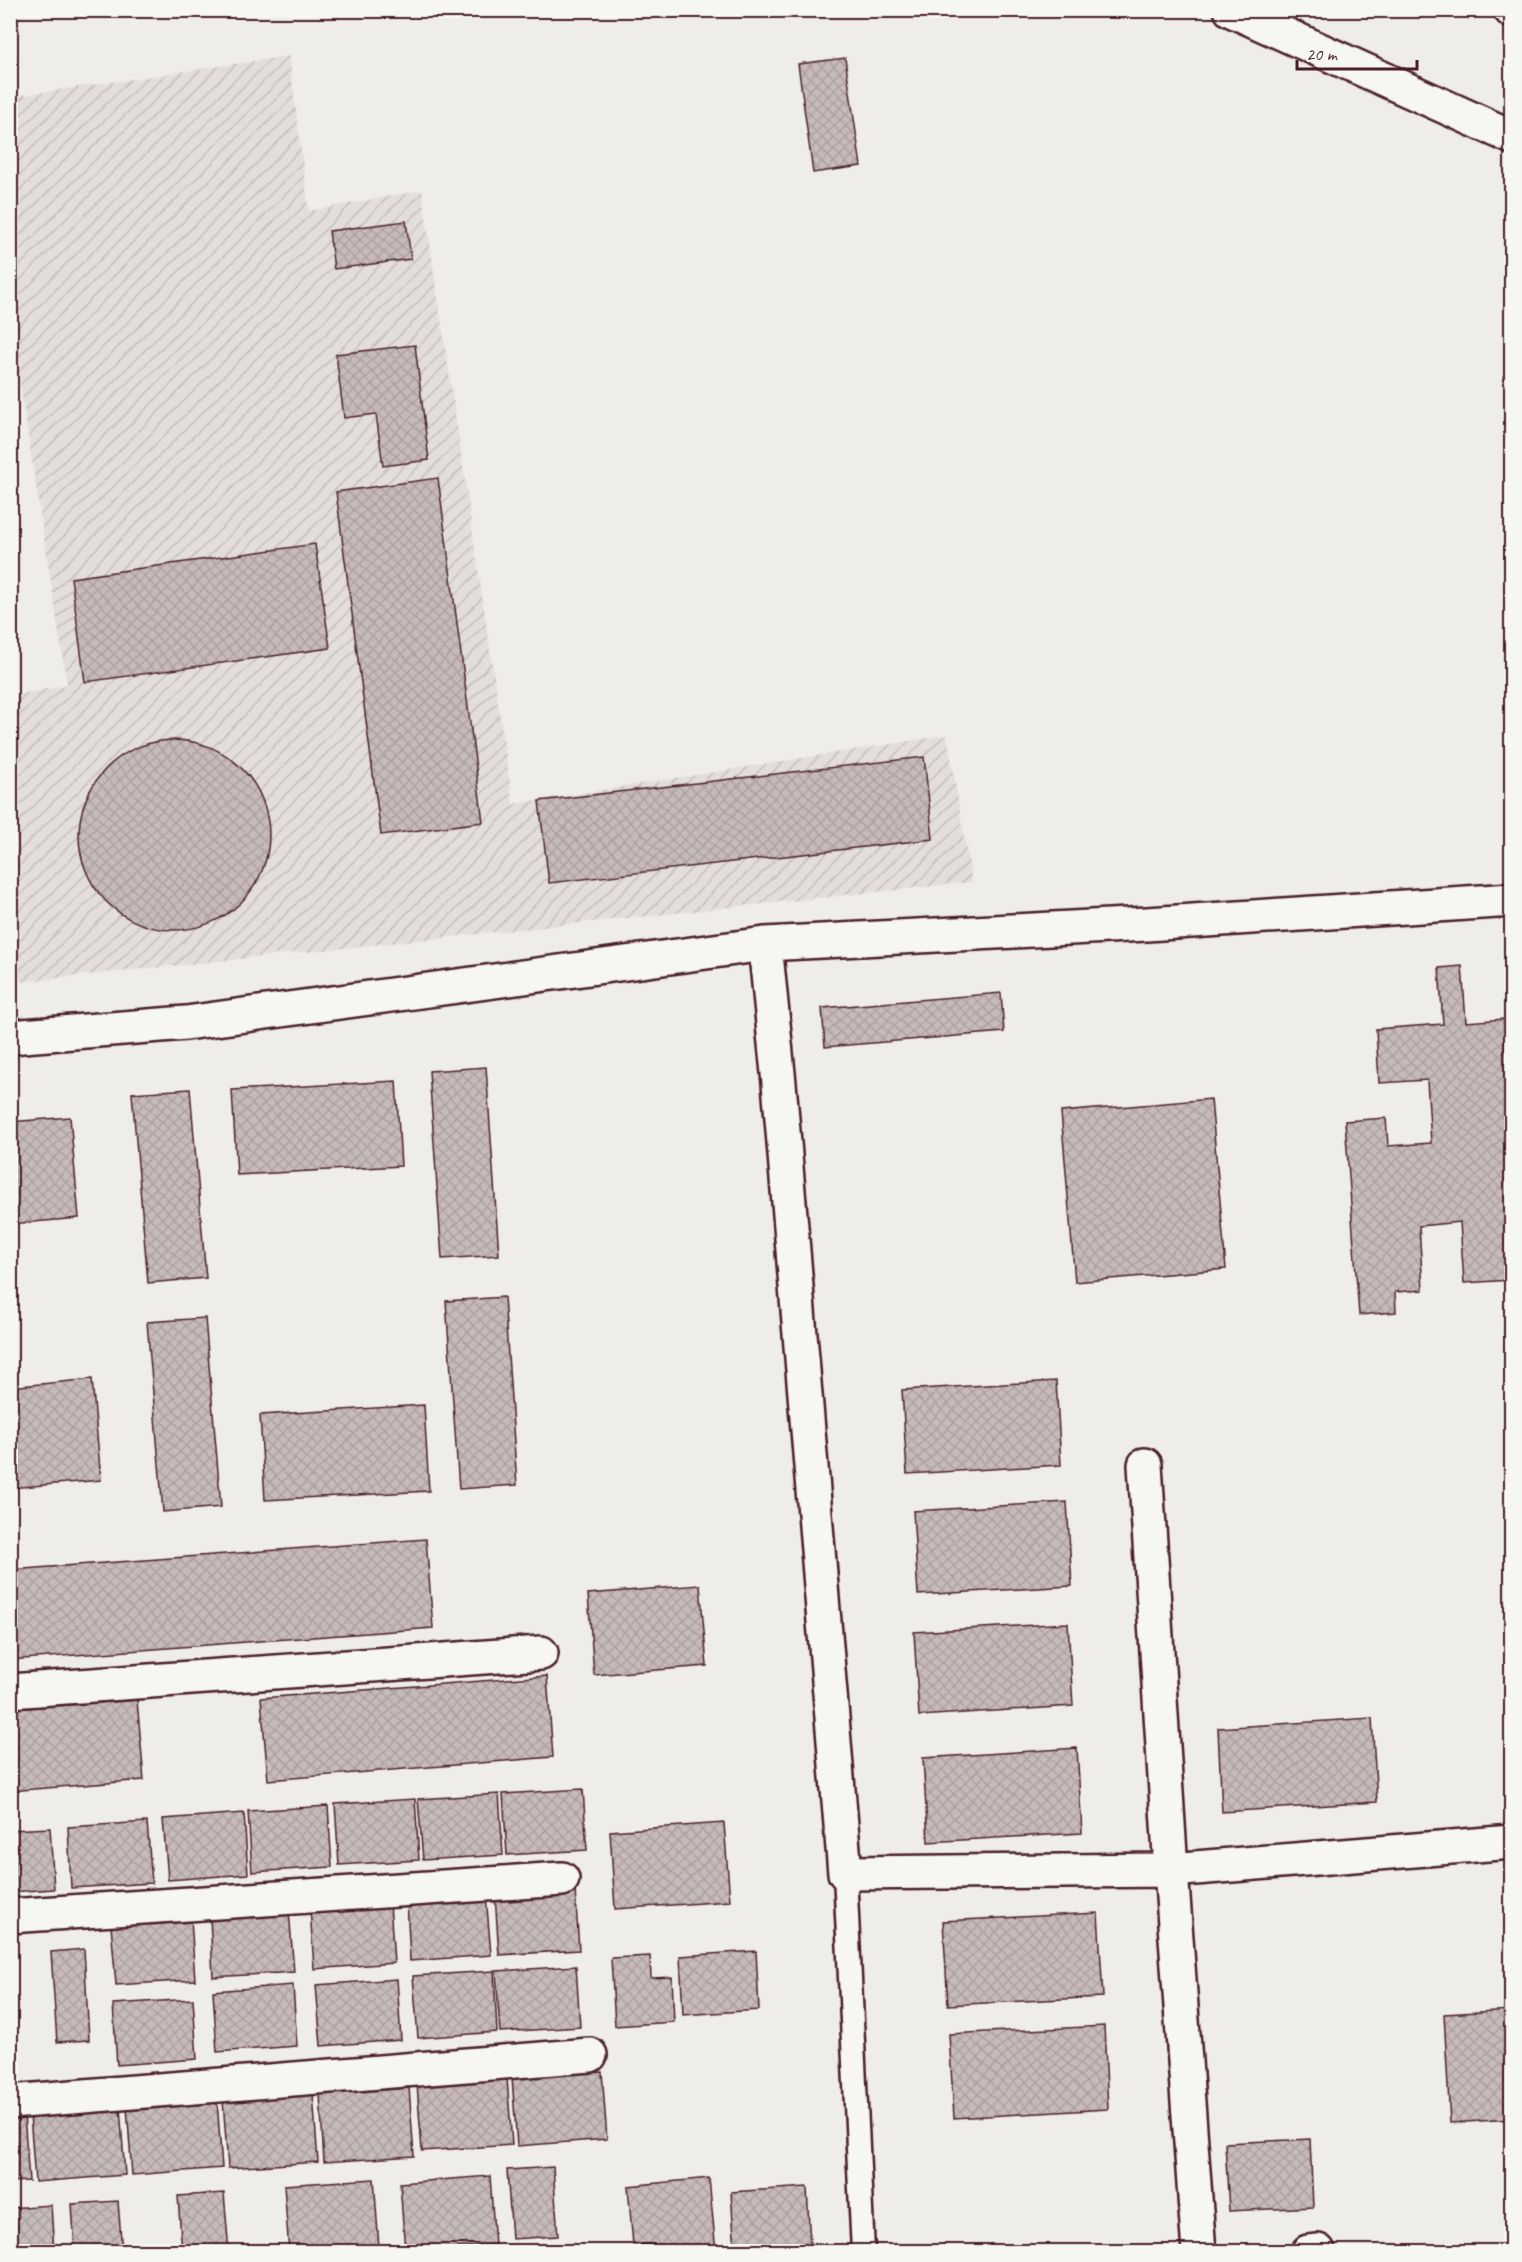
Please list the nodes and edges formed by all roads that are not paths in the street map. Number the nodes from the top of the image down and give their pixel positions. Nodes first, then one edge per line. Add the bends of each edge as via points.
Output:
1 (1232, 10) edge
2 (1512, 137) edge
3 (1512, 900) edge
4 (765, 944) junction
5 (10, 1037) edge
6 (1145, 1465) dead end
7 (541, 1653) dead end
8 (10, 1691) edge
9 (1512, 1842) edge
10 (1171, 1870) junction
11 (844, 1873) junction
12 (562, 1879) dead end
13 (10, 1916) edge
14 (590, 2055) dead end
15 (10, 2102) edge
16 (863, 2252) edge
17 (1199, 2252) edge

1 - 2 street
3 - 4 street
4 - 5 street via 186,1023
4 - 11 street
6 - 10 street
7 - 8 street
9 - 10 street
10 - 11 street
10 - 17 street
11 - 16 lane
12 - 13 street
14 - 15 street

